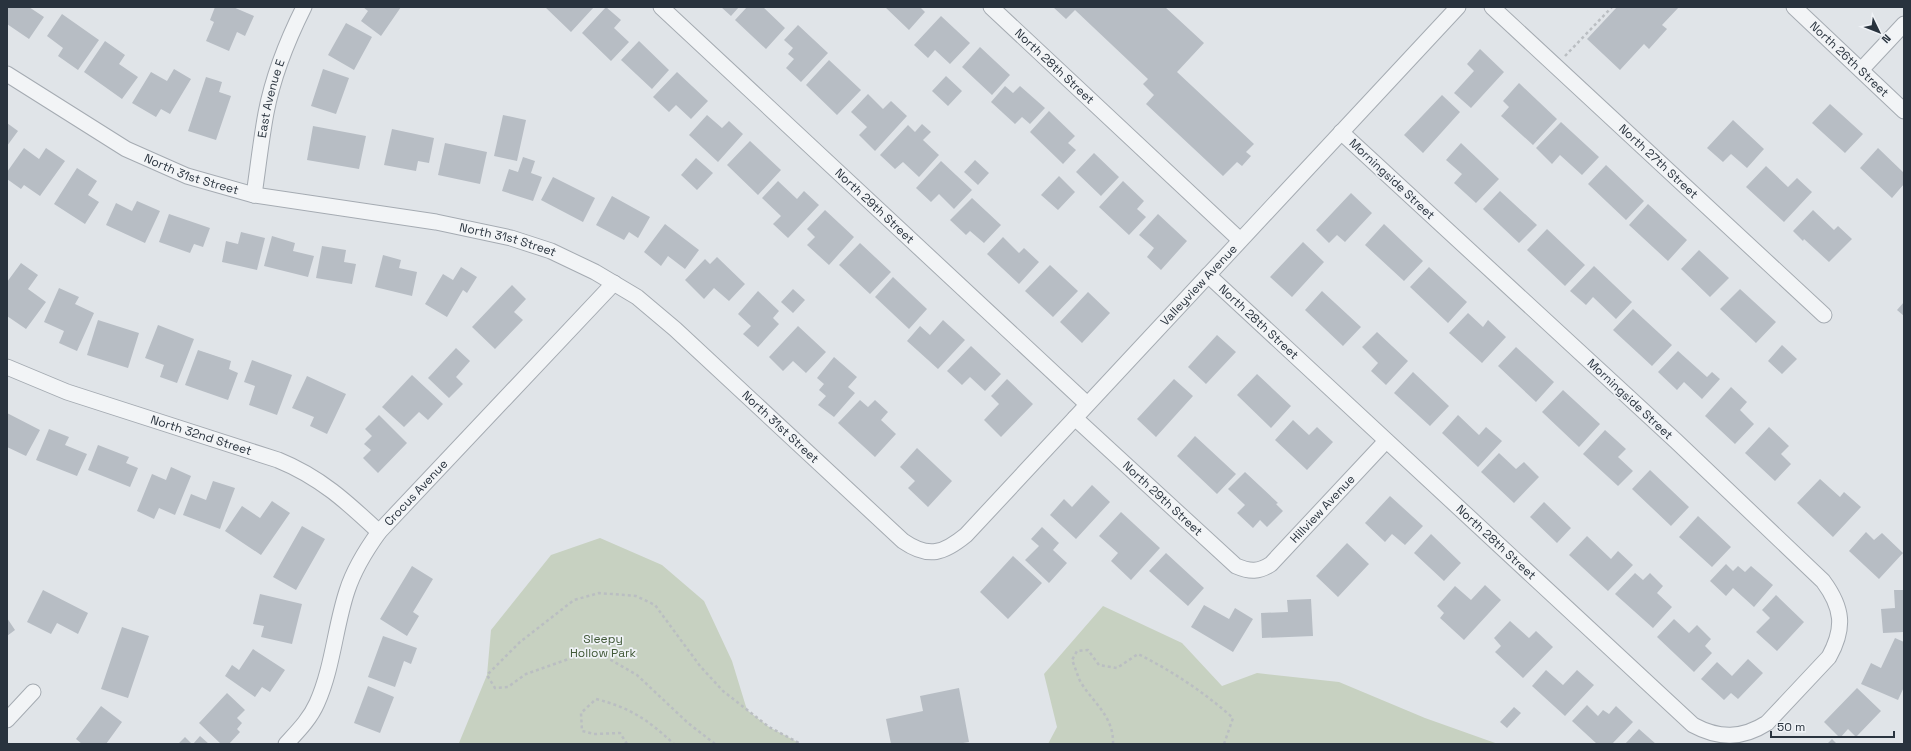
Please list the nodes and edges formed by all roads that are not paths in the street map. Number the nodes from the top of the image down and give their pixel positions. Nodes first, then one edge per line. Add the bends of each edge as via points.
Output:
1 (304, 7) edge
2 (662, 7) edge
3 (992, 7) edge
4 (1458, 7) edge
5 (1492, 7) edge
6 (1794, 7) edge
7 (1904, 24) edge
8 (1861, 70) junction
9 (7, 74) edge
10 (1904, 111) edge
11 (1341, 132) junction
12 (254, 195) junction
13 (1240, 240) junction
14 (1208, 275) junction
15 (614, 282) junction
16 (1824, 315) dead end
17 (7, 367) edge
18 (1087, 404) junction
19 (1075, 418) junction
20 (1386, 441) junction
21 (379, 532) junction
22 (932, 553) joint
23 (1255, 571) joint
24 (1798, 690) joint
25 (33, 692) dead end
26 (7, 720) edge
27 (286, 744) edge

1 - 12 street, East Avenue E via 287,43 273,84 266,112
2 - 18 street, North 29th Street
3 - 13 street, North 28th Street
4 - 11 street, Valleyview Avenue
5 - 16 street, North 27th Street
6 - 8 street, North 26th Street
7 - 8 street
8 - 10 street, North 26th Street
9 - 12 street, North 31st Street via 108,139 145,159 187,176
11 - 13 street, Valleyview Avenue
11 - 24 street, Morningside Street via 1676,441 1823,581 1837,605 1839,632 1836,645 1829,657
12 - 15 street, North 31st Street via 424,220 492,233 574,261
13 - 14 street, Valleyview Avenue
14 - 18 street, Valleyview Avenue
14 - 20 street, North 28th Street
15 - 21 street, Crocus Avenue
15 - 22 street, North 31st Street via 675,329 903,541 912,548
17 - 21 street, North 32nd Street via 67,392 298,468 333,491
18 - 19 street, Valleyview Avenue
19 - 22 street, Valleyview Avenue via 966,535 944,550
19 - 23 street, North 29th Street via 1236,566
20 - 23 street, Hillview Avenue via 1271,564 1263,570
20 - 24 street, North 28th Street via 1693,725 1716,735 1729,737 1749,733 1767,724
21 - 27 street, Crocus Avenue via 360,561 349,586 317,703 301,729
25 - 26 street

